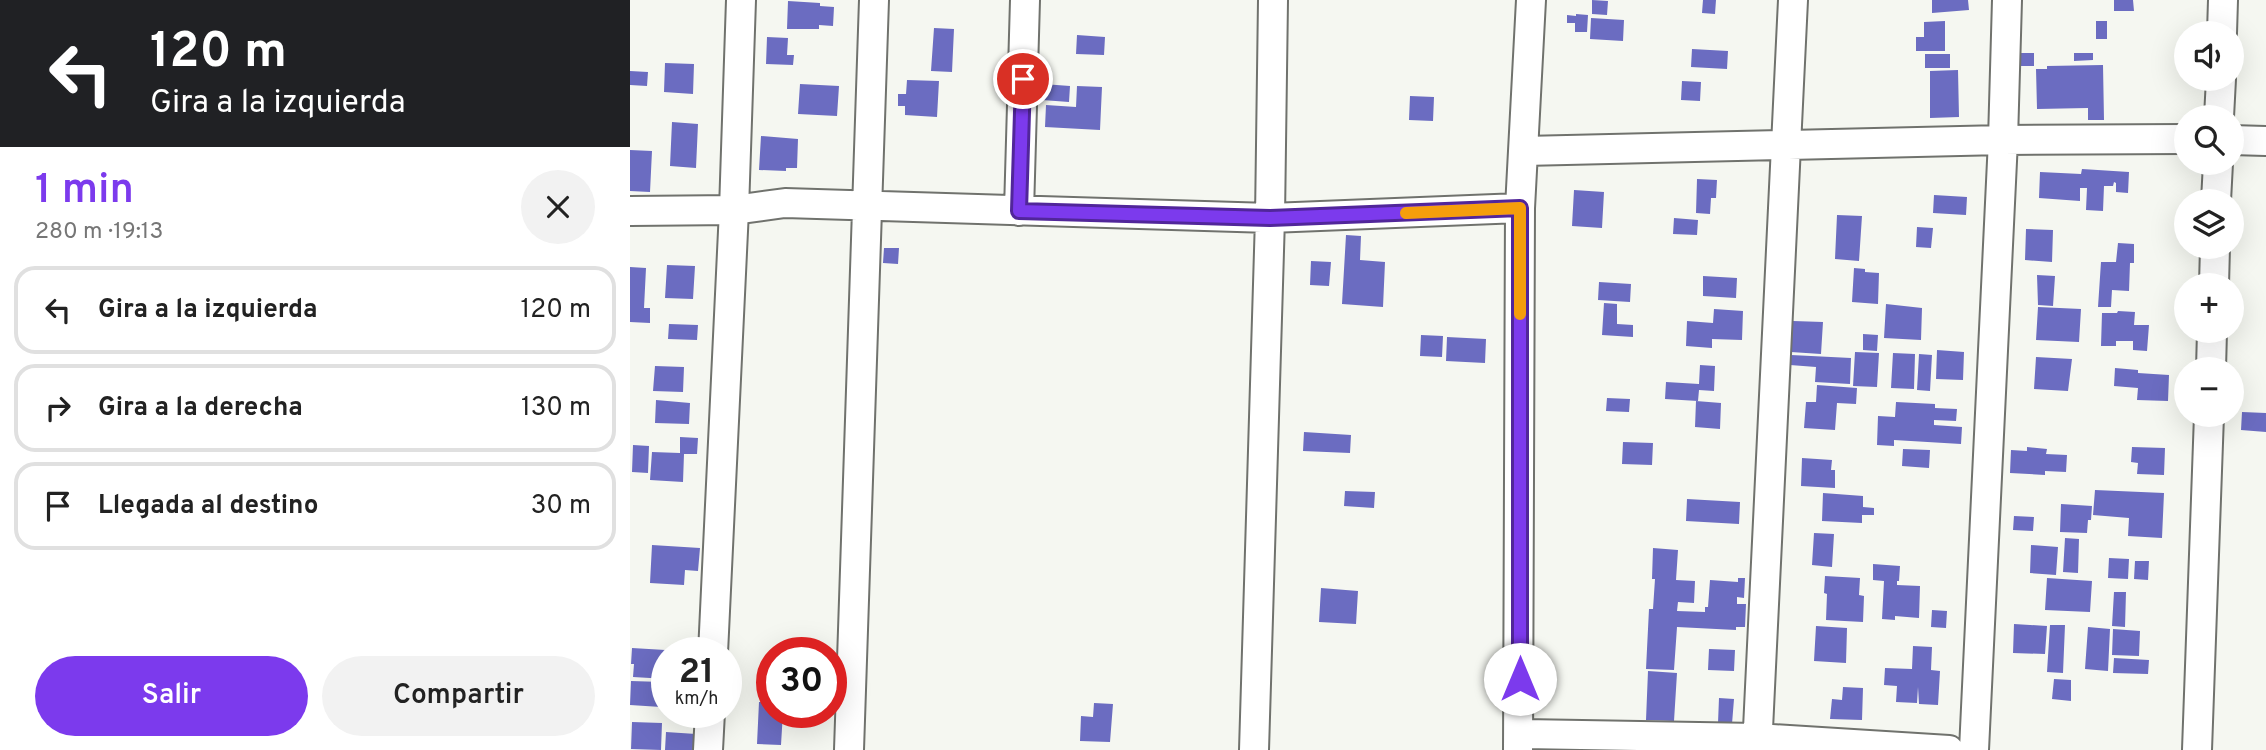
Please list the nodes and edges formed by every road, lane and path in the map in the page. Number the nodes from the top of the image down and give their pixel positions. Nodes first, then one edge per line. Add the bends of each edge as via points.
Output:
1 (741, 0) edge
2 (874, 0) edge
3 (1025, 0) edge
4 (1273, 0) edge
5 (1531, 0) edge
6 (1793, 0) edge
7 (2007, 0) edge
8 (2223, 0) edge
9 (2222, 21) edge
10 (2174, 139) edge
11 (2003, 140) junction
12 (2244, 140) edge
13 (2266, 141) edge
14 (1786, 145) junction
15 (1523, 151) junction
16 (867, 206) junction
17 (1520, 208) junction
18 (734, 210) junction
19 (630, 211) edge
20 (1019, 211) junction
21 (1270, 218) junction
22 (2209, 427) edge
23 (714, 637) edge
24 (709, 728) edge
25 (1519, 742) edge
26 (1757, 744) edge
27 (708, 750) edge
28 (849, 750) edge
29 (1254, 750) edge
30 (1949, 750) edge
31 (1974, 750) edge
32 (2197, 750) edge

1 - 18 street
2 - 16 street
3 - 20 street
4 - 21 street
5 - 15 street
6 - 14 street
7 - 11 street
8 - 9 street
10 - 11 street
11 - 14 street
11 - 31 street
12 - 13 street
14 - 15 street
14 - 26 street
15 - 17 street
16 - 18 street via 785,203
16 - 20 street
16 - 28 street
17 - 21 street
17 - 25 street
18 - 19 street
18 - 23 street
20 - 21 street
21 - 29 street
22 - 32 street
24 - 27 street
25 - 26 street
26 - 30 street

